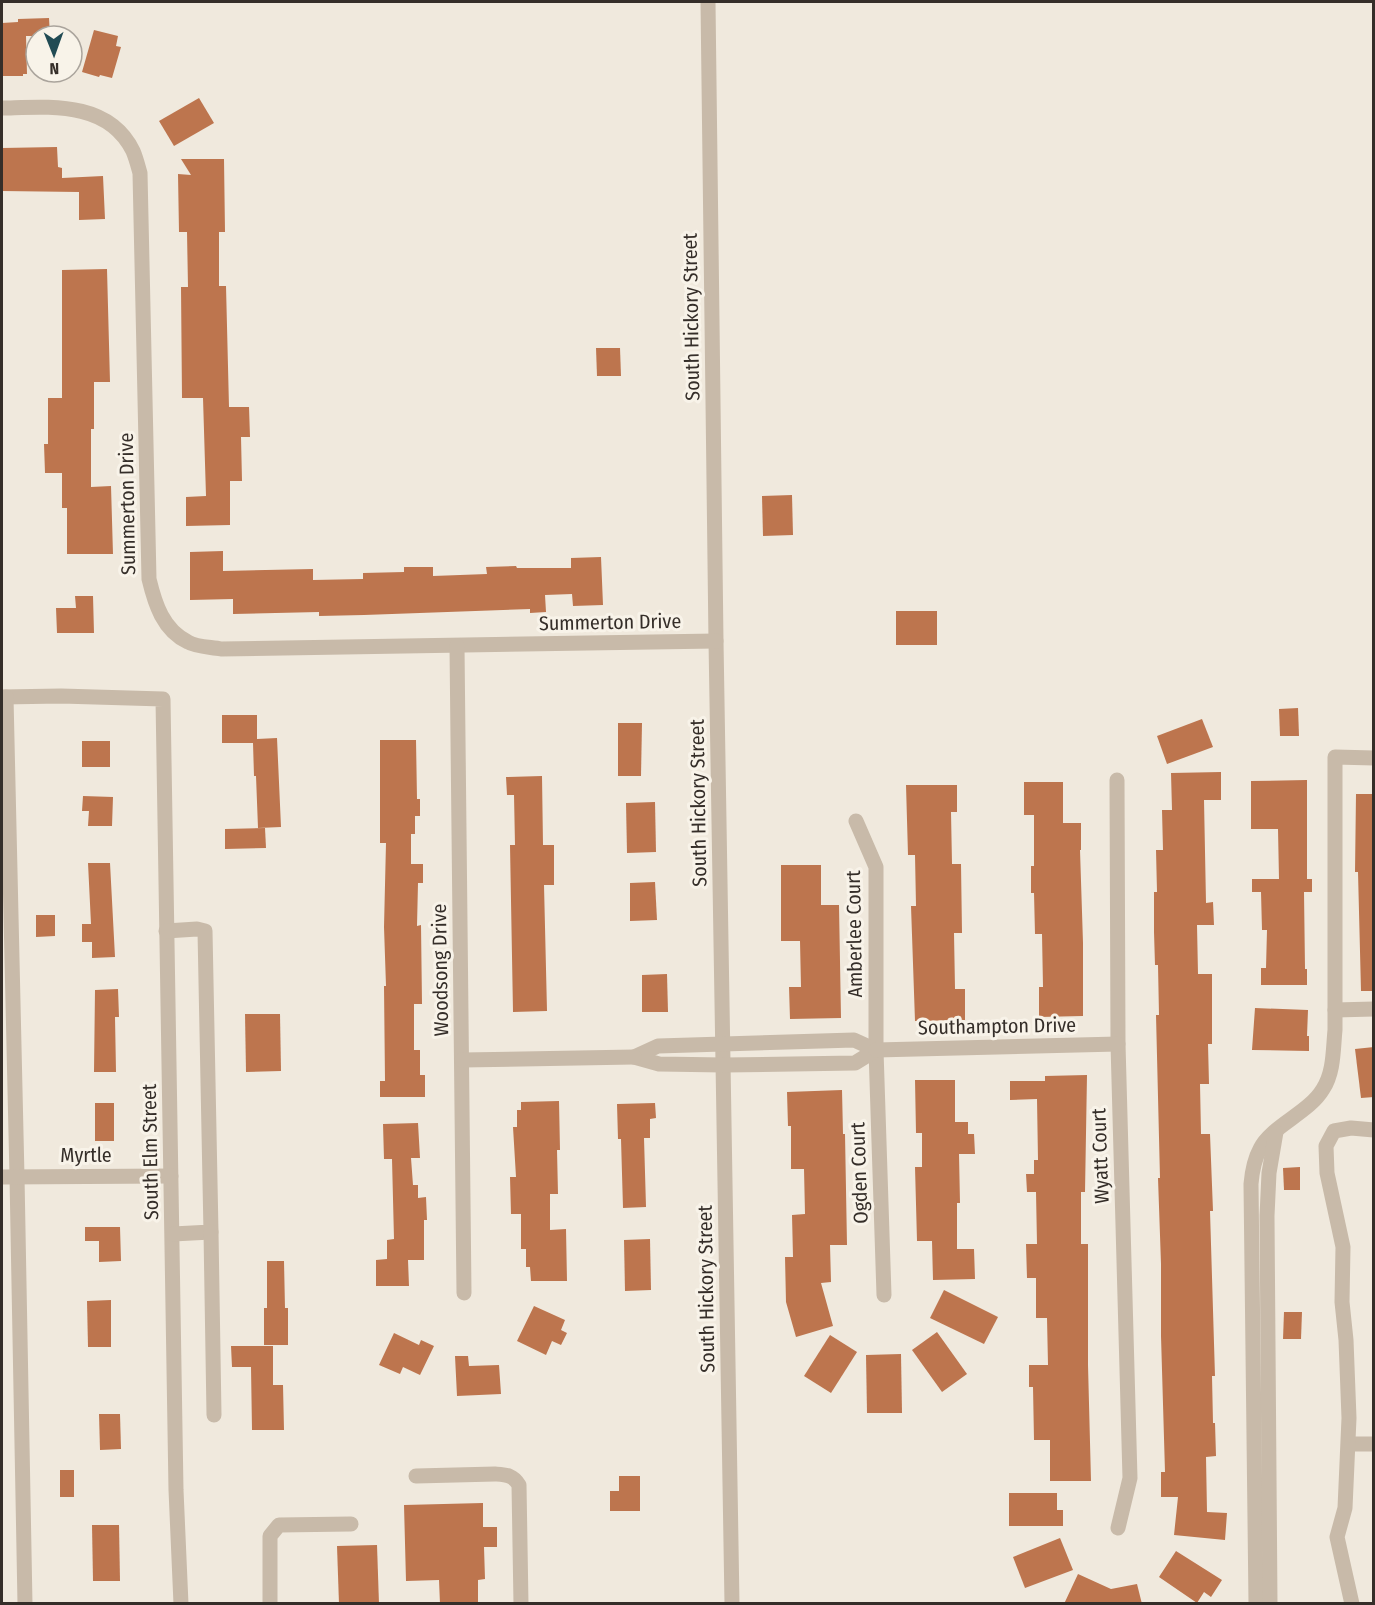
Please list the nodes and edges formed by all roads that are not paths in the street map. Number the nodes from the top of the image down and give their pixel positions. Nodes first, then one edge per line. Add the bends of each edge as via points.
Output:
1 (708, 2) edge
2 (2, 108) edge
3 (716, 641) junction
4 (457, 646) junction
5 (4, 697) edge
6 (1374, 758) edge
7 (1117, 780) dead end
8 (856, 821) dead end
9 (166, 931) junction
10 (1374, 1009) edge
11 (1335, 1010) junction
12 (723, 1043) junction
13 (1118, 1044) junction
14 (876, 1050) junction
15 (634, 1057) junction
16 (462, 1060) junction
17 (724, 1065) junction
18 (1374, 1130) edge
19 (1276, 1132) junction
20 (171, 1176) junction
21 (2, 1177) edge
22 (17, 1177) junction
23 (211, 1232) junction
24 (173, 1234) junction
25 (464, 1293) dead end
26 (884, 1295) dead end
27 (214, 1415) dead end
28 (1349, 1444) junction
29 (1374, 1444) edge
30 (416, 1476) dead end
31 (351, 1524) dead end
32 (1118, 1528) dead end
33 (25, 1604) edge
34 (181, 1604) edge
35 (270, 1604) edge
36 (521, 1604) edge
37 (732, 1604) edge
38 (1256, 1604) edge
39 (1270, 1604) edge
40 (1352, 1604) edge

1 - 3 street, South Hickory Street
2 - 4 street, Summerton Drive via 64,107 86,111 121,133 133,151 140,173 149,579 156,607 169,627 188,643 221,649
3 - 4 street, Summerton Drive
3 - 12 street, South Hickory Street
4 - 16 street, Woodsong Drive
5 - 9 street, South Elm Street via 163,699
5 - 22 street
6 - 11 street via 1335,757
7 - 13 street, Wyatt Court
8 - 14 street, Amberlee Court via 876,867
9 - 20 street, South Elm Street
9 - 23 street via 205,931
10 - 11 street
11 - 19 street via 1331,1071 1323,1089
12 - 14 street, Southampton Drive via 854,1040
12 - 15 street, Southampton Drive via 658,1046
12 - 17 street, South Hickory Street
13 - 14 street, Southampton Drive
13 - 32 street, Wyatt Court via 1130,1478
14 - 17 street, Southampton Drive via 855,1063
14 - 26 street, Ogden Court
15 - 16 street
15 - 17 street, Southampton Drive via 659,1064
16 - 25 street, Woodsong Drive
17 - 37 street, South Hickory Street
18 - 28 street via 1334,1131 1326,1146 1327,1173 1343,1247
19 - 38 street via 1261,1146 1253,1164 1251,1185
19 - 39 street via 1267,1216
20 - 22 street, Myrtle
20 - 24 street, South Elm Street
21 - 22 street, Myrtle
22 - 33 street
23 - 24 street
23 - 27 street
24 - 34 street, South Elm Street
28 - 29 street
28 - 40 street via 1345,1508 1338,1537
30 - 36 street via 495,1474 515,1478 519,1485
31 - 35 street via 279,1526 270,1536

